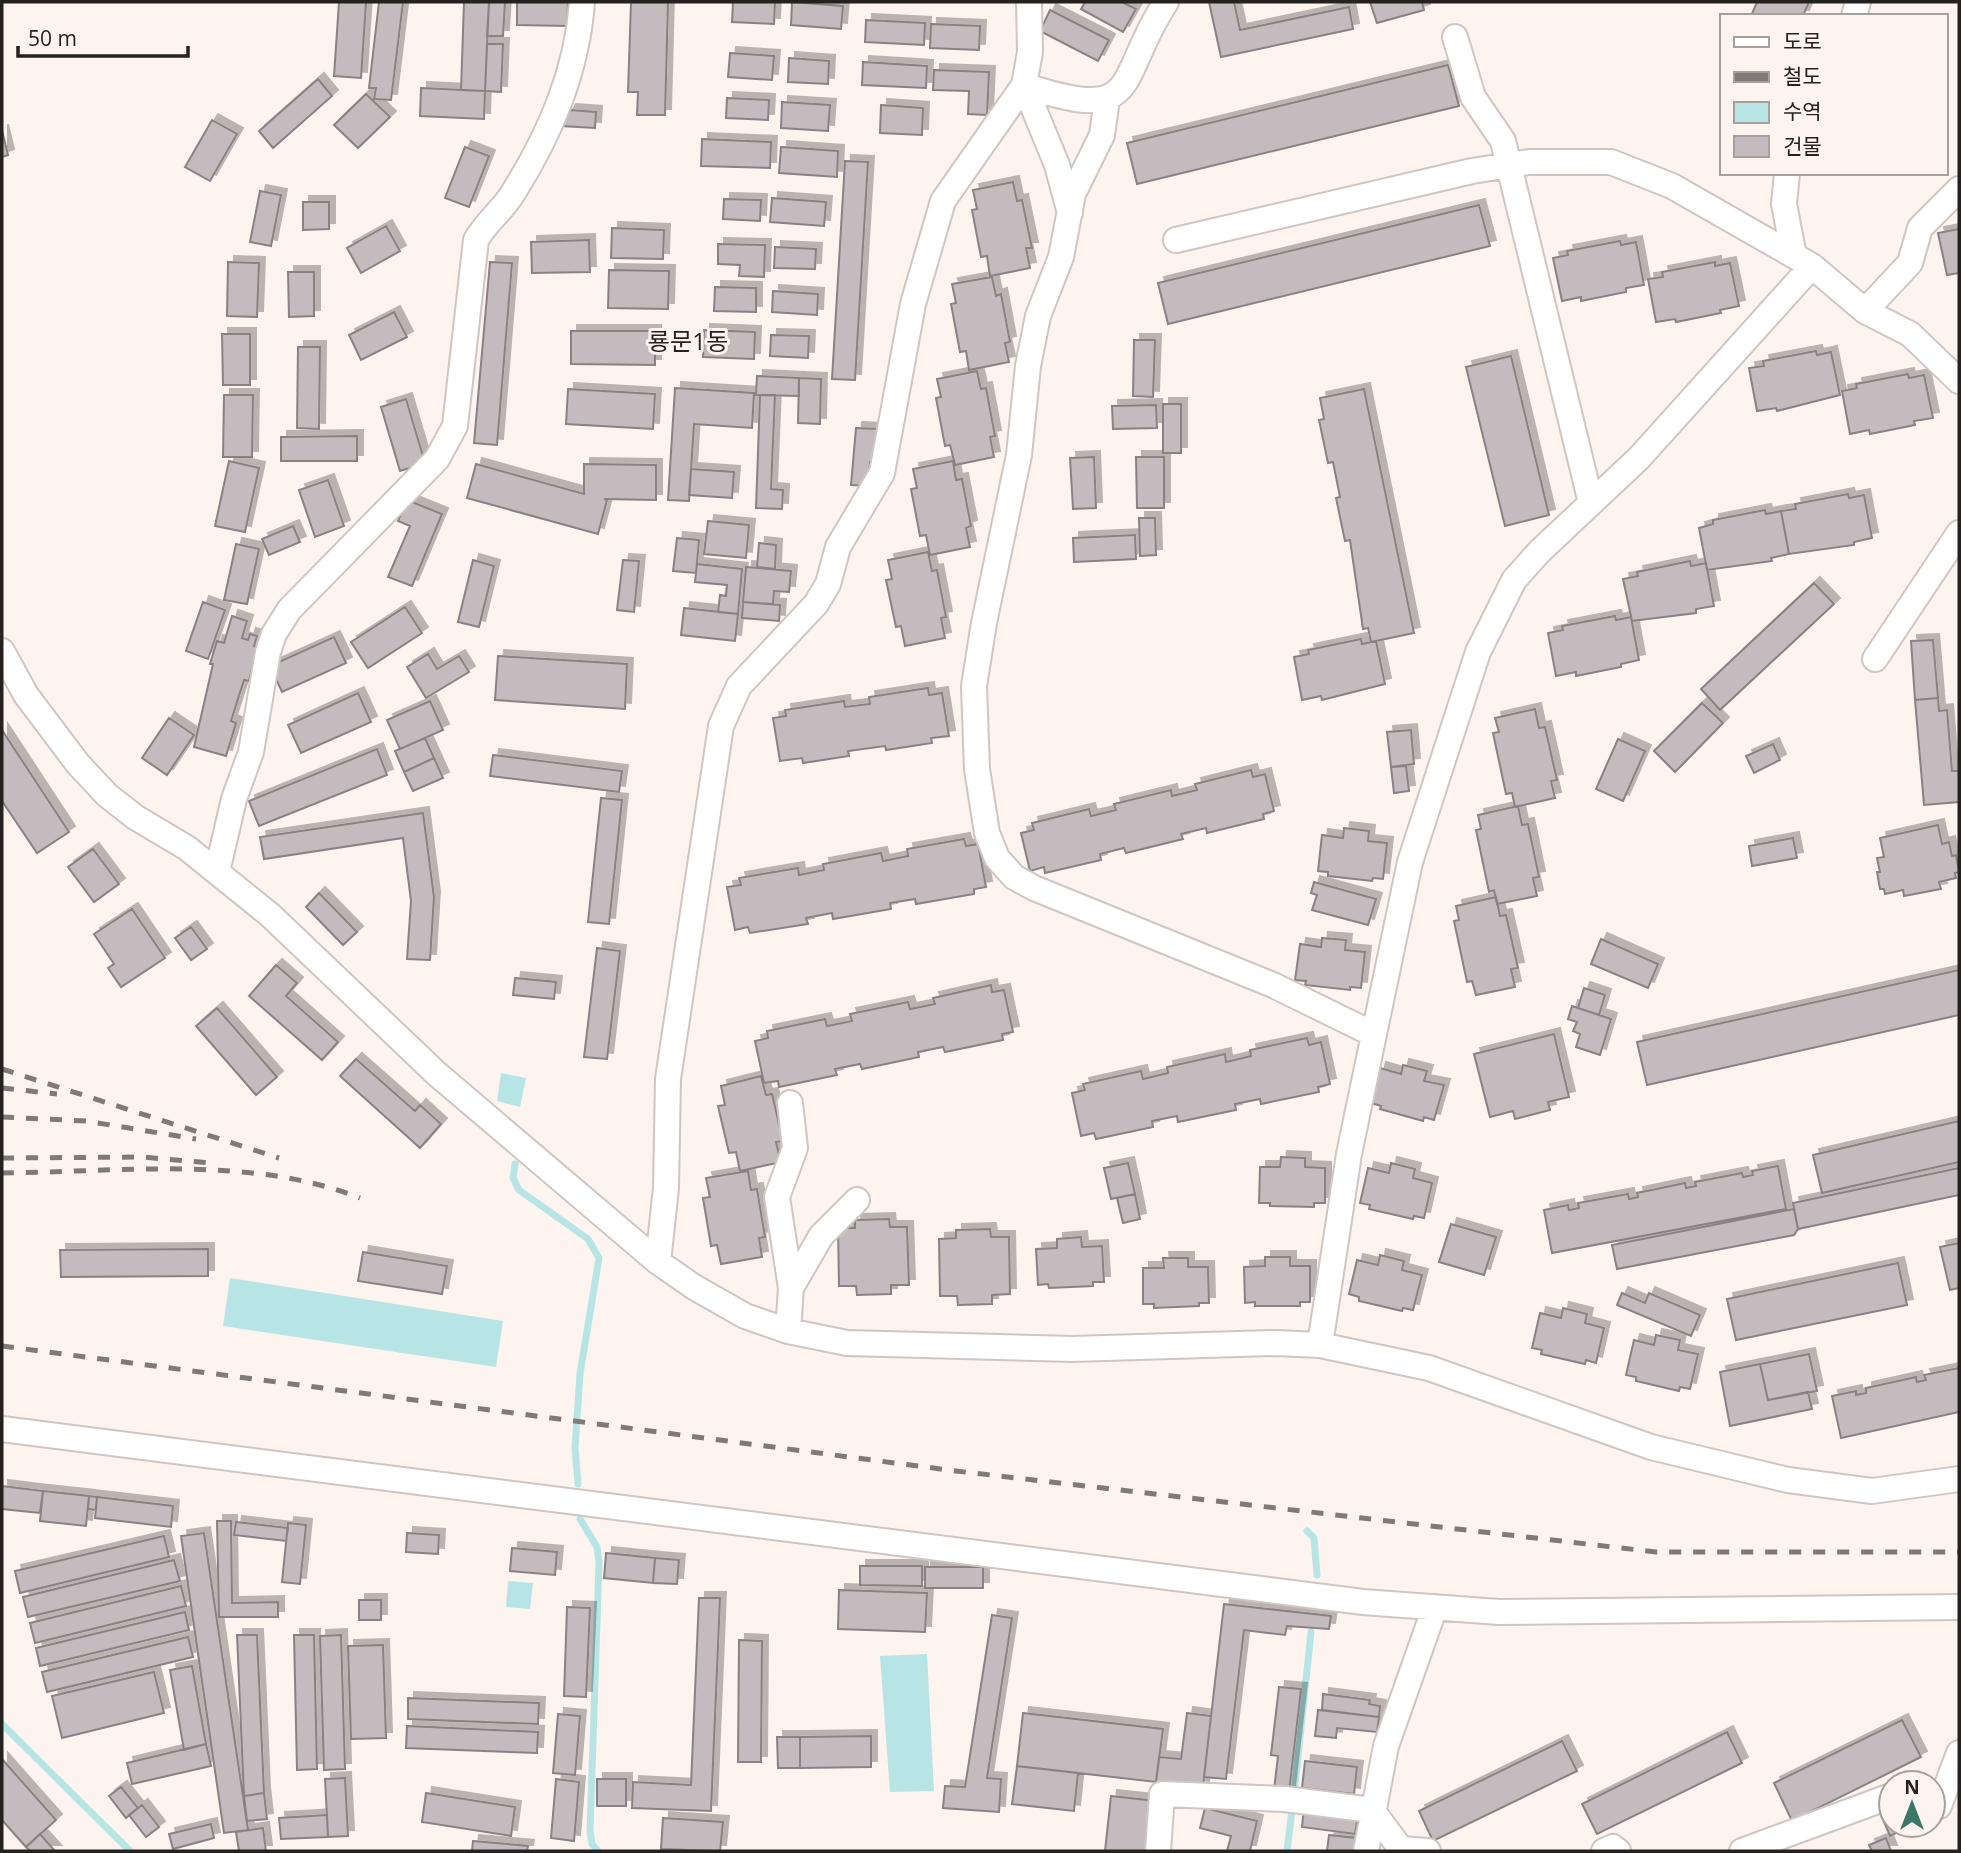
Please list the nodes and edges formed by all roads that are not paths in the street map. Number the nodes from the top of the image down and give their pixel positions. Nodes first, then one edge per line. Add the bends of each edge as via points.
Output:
1 (582, 2) edge
2 (1029, 2) edge
3 (1166, 2) edge
4 (1455, 37) dead end
5 (1024, 85) junction
6 (1107, 99) junction
7 (1510, 165) junction
8 (1787, 175) edge
9 (1959, 189) edge
10 (1070, 214) junction
11 (1175, 240) dead end
12 (1803, 261) junction
13 (1865, 311) junction
14 (1959, 381) edge
15 (1591, 503) junction
16 (1959, 533) edge
17 (2, 650) edge
18 (1875, 659) dead end
19 (216, 872) junction
20 (1373, 1034) junction
21 (790, 1103) dead end
22 (857, 1200) dead end
23 (658, 1262) junction
24 (791, 1288) junction
25 (788, 1331) junction
26 (1320, 1345) junction
27 (2, 1429) edge
28 (1959, 1479) edge
29 (1435, 1607) junction
30 (1959, 1607) edge
31 (1955, 1763) edge
32 (1947, 1784) edge
33 (1877, 1801) edge
34 (1372, 1810) junction
35 (1158, 1851) edge
36 (1366, 1851) edge
37 (1428, 1851) edge
38 (1604, 1851) edge
39 (1618, 1851) edge
40 (1742, 1851) edge

1 - 19 street via 579,42 569,80 530,166 476,240 455,426 449,441 437,459 289,610 274,634 251,752
2 - 5 street via 1030,52
3 - 6 street via 1124,87
4 - 7 street via 1473,97 1503,141
5 - 6 street via 1083,100
5 - 10 street via 1057,165
5 - 23 street via 943,201 913,304 882,473 838,547 828,584 816,604 739,685 721,726 668,1079 666,1188
6 - 10 street via 1102,135 1073,194
7 - 11 street
7 - 12 street via 1611,162 1672,186
7 - 15 street
8 - 12 street via 1784,204
9 - 13 street via 1920,228 1910,263
10 - 20 street via 1061,257 1038,316 1019,455 974,685 977,769 987,833 997,858 1014,877 1034,888 1273,985
12 - 13 street
12 - 15 street via 1639,458
13 - 14 street via 1910,334
15 - 20 street via 1514,580 1478,652 1410,862
16 - 18 street
17 - 19 street via 26,695 107,795
19 - 23 street via 270,915 437,1074
20 - 26 street
21 - 24 street via 795,1148 777,1198
22 - 24 street via 821,1236
23 - 25 street via 745,1315
24 - 25 street
25 - 26 street via 847,1343 901,1346
26 - 28 street via 1429,1368 1651,1447 1788,1480 1872,1490
27 - 29 street via 1363,1602
29 - 30 street via 1499,1612
29 - 34 street via 1386,1746
31 - 32 street
33 - 40 street
34 - 35 street via 1284,1799 1162,1794
34 - 36 street
34 - 37 street via 1401,1849
38 - 39 street via 1613,1847

